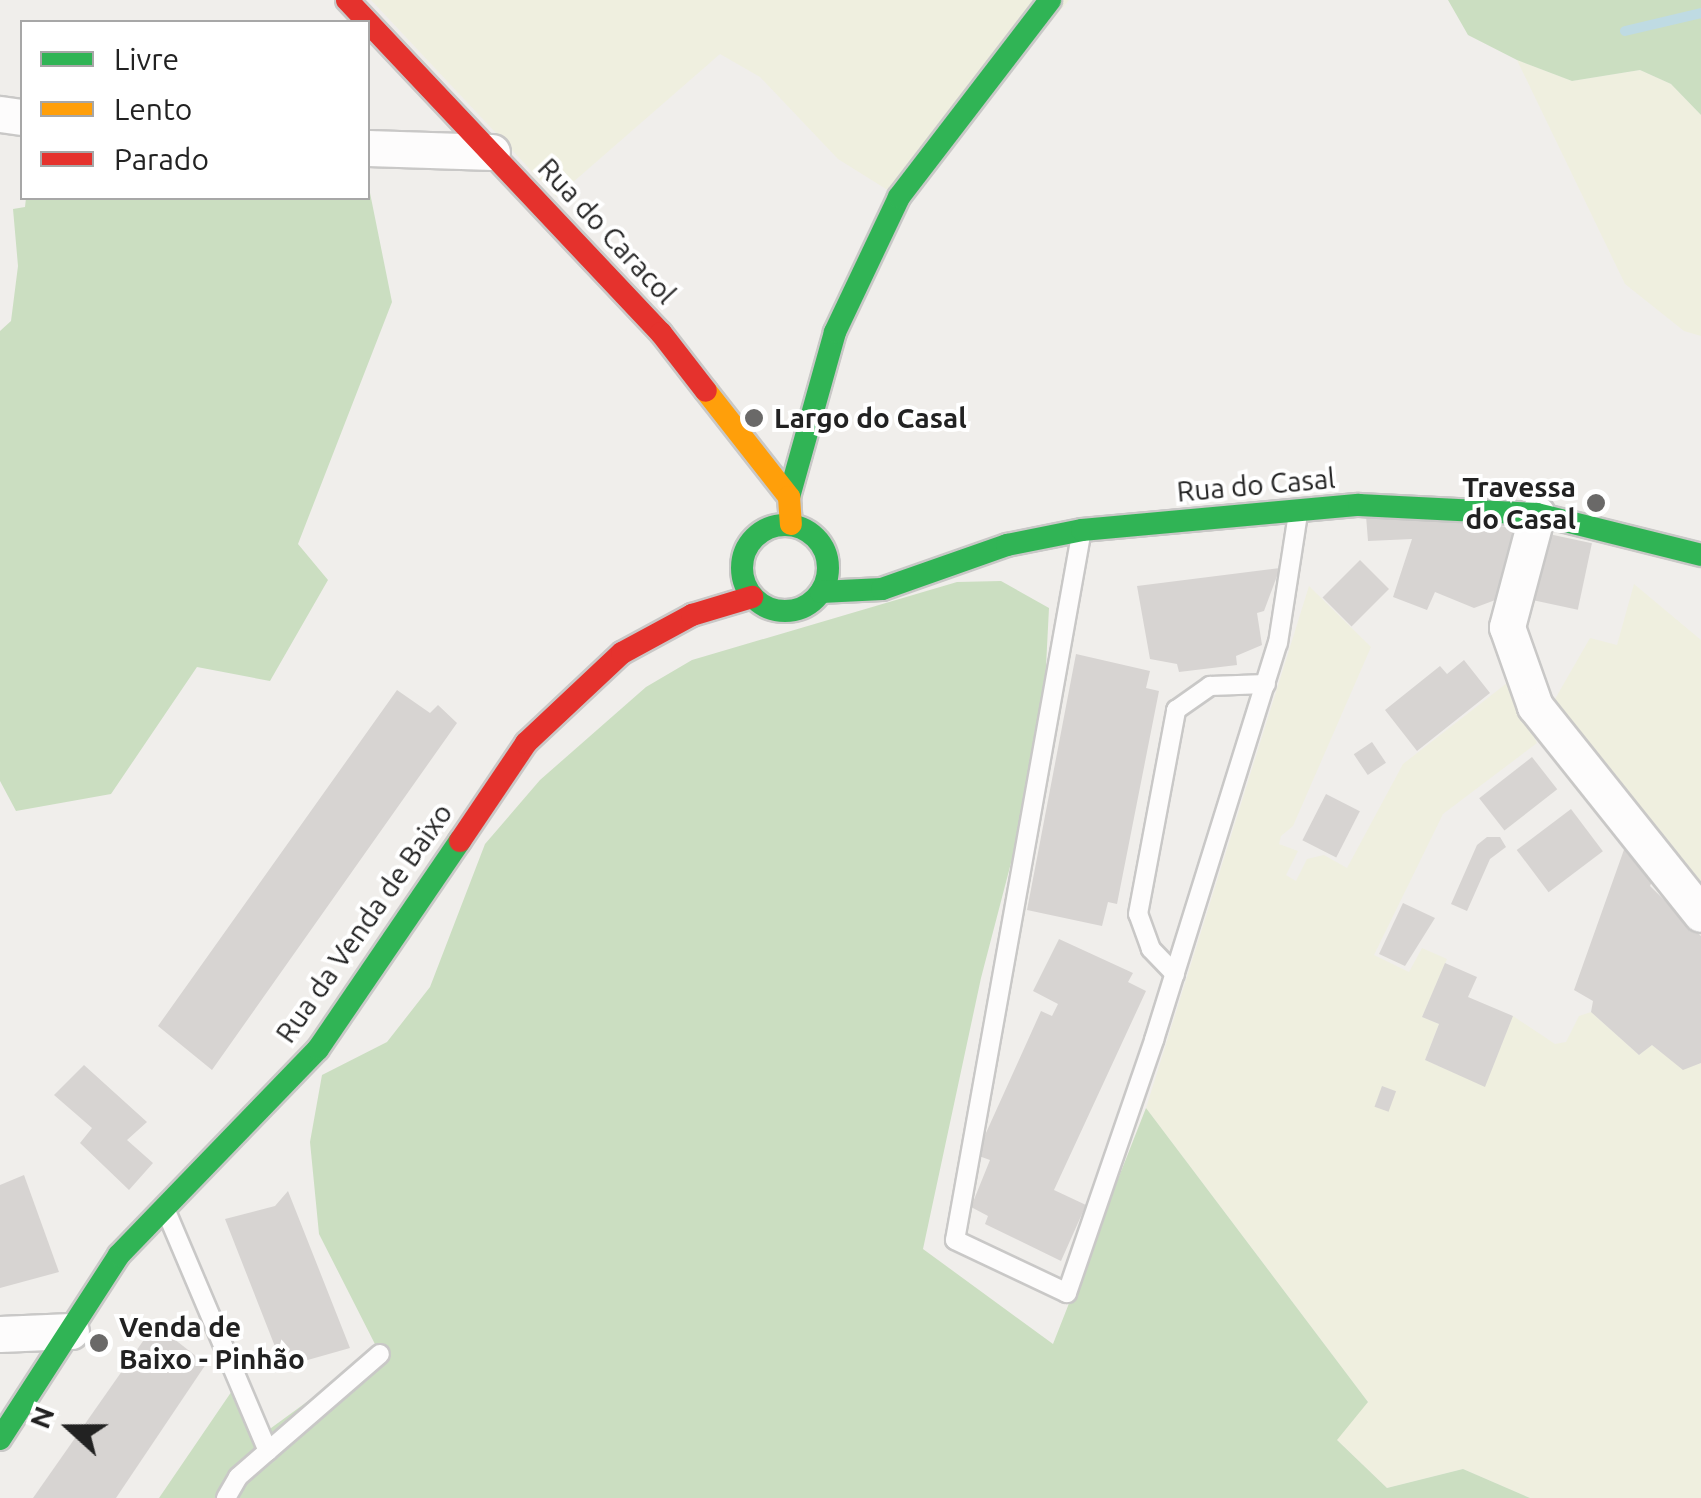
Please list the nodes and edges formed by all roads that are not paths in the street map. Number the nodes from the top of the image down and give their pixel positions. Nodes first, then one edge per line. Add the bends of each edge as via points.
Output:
1 (346, 0) edge
2 (1050, 0) edge
3 (365, 20) edge
4 (370, 25) edge
5 (370, 148) edge
6 (492, 152) junction
7 (789, 497) junction
8 (1298, 512) junction
9 (1537, 514) junction
10 (790, 524) junction
11 (1082, 530) junction
12 (1701, 556) edge
13 (821, 592) junction
14 (752, 597) junction
15 (1266, 684) junction
16 (1701, 914) edge
17 (1175, 974) junction
18 (164, 1206) junction
19 (70, 1331) junction
20 (0, 1334) edge
21 (380, 1354) dead end
22 (0, 1439) edge
23 (268, 1451) junction
24 (226, 1498) edge

1 - 3 street, Rua do Caracol
2 - 7 street via 899,197 835,332
4 - 6 street, Rua do Caracol
5 - 6 street
6 - 7 street, Rua do Caracol via 660,332
7 - 10 street
8 - 9 street, Rua do Casal via 1420,505
8 - 11 street, Rua do Casal
8 - 15 lane
9 - 12 street, Rua do Casal
9 - 16 street via 1507,627 1535,706
10 - 13 street via 818,540 826,554
10 - 14 street via 760,532 748,543 742,575
11 - 13 street, Rua do Casal via 1007,545 882,590
11 - 17 lane via 954,1240 1067,1292
13 - 14 street via 786,612
14 - 18 street, Rua da Venda de Baixo via 692,614 622,653 526,743 318,1049
15 - 17 lane
15 - 17 lane via 1210,686 1176,710 1138,914 1151,950
18 - 19 street, Rua da Venda de Baixo via 119,1255
18 - 23 lane
19 - 20 street
19 - 22 street, Rua da Venda de Baixo
21 - 23 lane
23 - 24 lane via 238,1477

